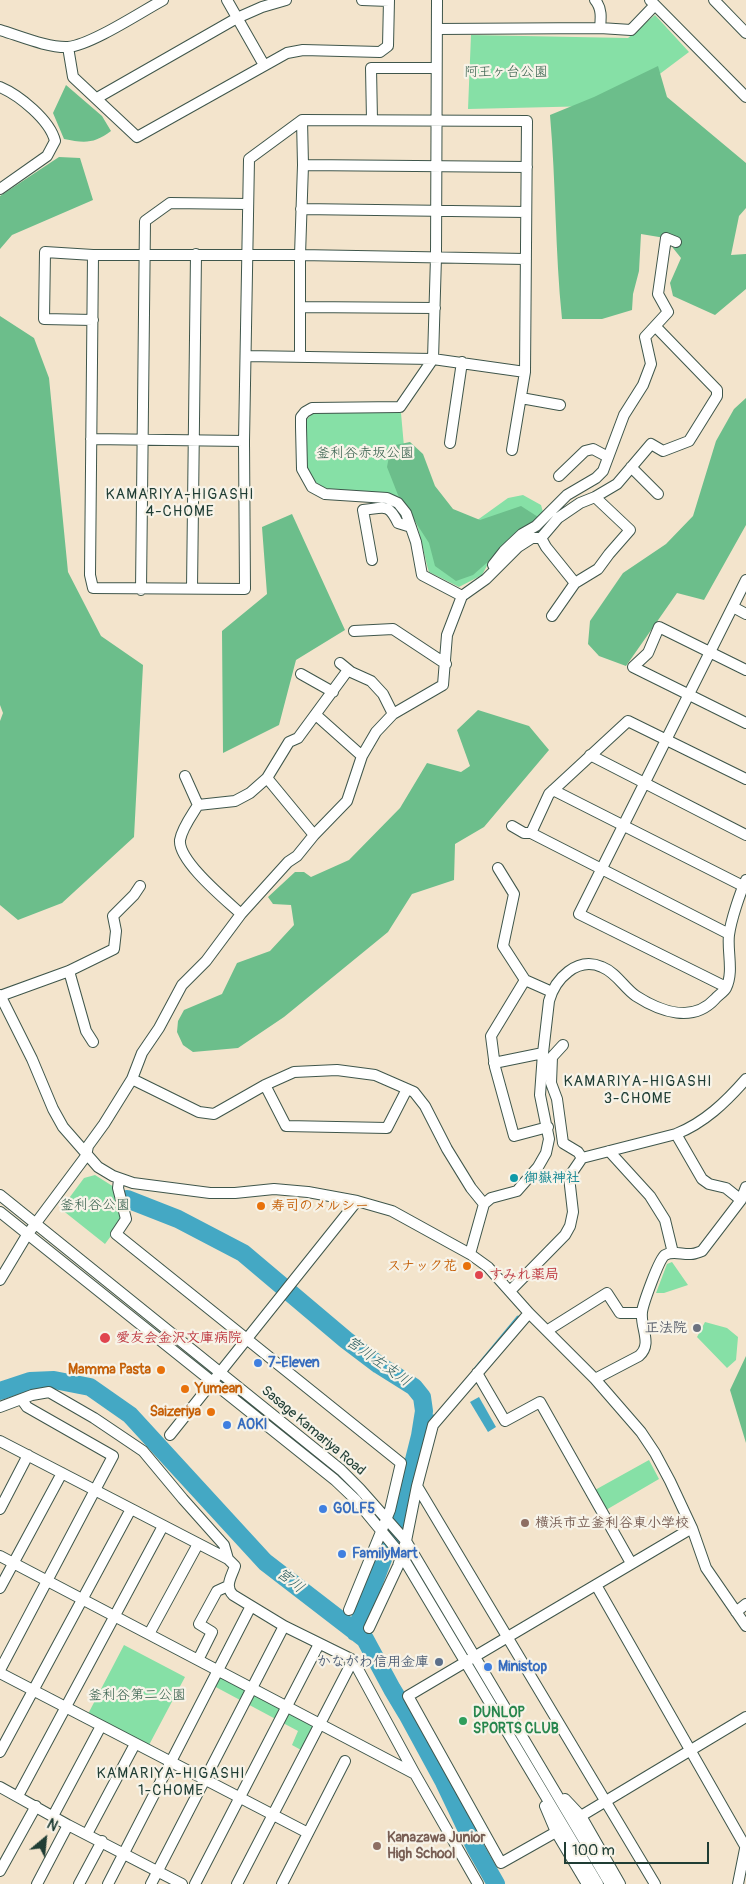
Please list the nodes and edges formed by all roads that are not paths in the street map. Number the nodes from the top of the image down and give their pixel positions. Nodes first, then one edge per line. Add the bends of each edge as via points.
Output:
1 (163, 0) edge
2 (227, 0) edge
3 (286, 0) edge
4 (362, 0) edge
5 (389, 0) edge
6 (436, 0) edge
7 (595, 0) edge
8 (714, 0) edge
9 (652, 3) edge
10 (237, 18) junction
11 (437, 28) junction
12 (600, 28) junction
13 (0, 30) edge
14 (746, 33) edge
15 (68, 46) junction
16 (264, 65) junction
17 (436, 68) junction
18 (0, 87) edge
19 (746, 97) edge
20 (97, 98) junction
21 (302, 120) junction
22 (372, 120) junction
23 (436, 121) junction
24 (303, 164) junction
25 (436, 167) junction
26 (527, 167) junction
27 (0, 189) edge
28 (248, 204) junction
29 (301, 209) junction
30 (435, 211) junction
31 (526, 212) junction
32 (676, 242) dead end
33 (93, 254) junction
34 (145, 254) junction
35 (196, 254) junction
36 (247, 255) junction
37 (300, 255) junction
38 (436, 257) junction
39 (526, 259) junction
40 (300, 307) junction
41 (435, 308) junction
42 (93, 320) junction
43 (655, 326) junction
44 (246, 356) junction
45 (300, 356) junction
46 (433, 359) junction
47 (462, 362) junction
48 (525, 372) junction
49 (521, 398) junction
50 (560, 405) dead end
51 (91, 439) junction
52 (143, 440) junction
53 (194, 440) junction
54 (244, 441) junction
55 (450, 443) dead end
56 (512, 450) dead end
57 (608, 457) junction
58 (631, 467) junction
59 (560, 476) dead end
60 (658, 494) dead end
61 (595, 497) junction
62 (411, 527) junction
63 (541, 538) junction
64 (372, 560) dead end
65 (486, 579) junction
66 (746, 580) edge
67 (575, 583) junction
68 (192, 588) junction
69 (141, 590) junction
70 (462, 596) junction
71 (733, 607) junction
72 (746, 614) edge
73 (552, 616) dead end
74 (354, 631) dead end
75 (710, 652) junction
76 (340, 663) dead end
77 (446, 664) junction
78 (348, 670) junction
79 (746, 670) edge
80 (301, 674) dead end
81 (333, 692) junction
82 (688, 694) junction
83 (316, 714) junction
84 (393, 714) junction
85 (746, 723) edge
86 (666, 738) junction
87 (590, 755) junction
88 (362, 756) junction
89 (185, 776) dead end
90 (267, 778) junction
91 (746, 779) edge
92 (645, 783) junction
93 (553, 790) junction
94 (198, 805) junction
95 (622, 825) junction
96 (512, 826) dead end
97 (531, 833) junction
98 (746, 834) edge
99 (314, 835) junction
100 (498, 868) dead end
101 (601, 868) junction
102 (745, 883) edge
103 (140, 886) dead end
104 (241, 914) junction
105 (729, 934) junction
106 (68, 971) junction
107 (525, 980) junction
108 (726, 988) junction
109 (552, 992) junction
110 (0, 995) edge
111 (93, 1042) dead end
112 (563, 1045) dead end
113 (542, 1053) junction
114 (494, 1063) junction
115 (132, 1079) junction
116 (746, 1079) edge
117 (265, 1085) junction
118 (406, 1089) junction
119 (548, 1127) junction
120 (676, 1134) junction
121 (609, 1151) junction
122 (86, 1156) junction
123 (582, 1158) junction
124 (119, 1180) junction
125 (746, 1187) edge
126 (0, 1195) edge
127 (741, 1200) junction
128 (357, 1201) junction
129 (484, 1204) junction
130 (0, 1212) edge
131 (37, 1224) junction
132 (27, 1235) junction
133 (673, 1253) junction
134 (470, 1254) junction
135 (0, 1280) edge
136 (510, 1290) junction
137 (530, 1313) junction
138 (642, 1313) junction
139 (548, 1330) junction
140 (248, 1338) junction
141 (220, 1373) junction
142 (477, 1373) junction
143 (595, 1379) junction
144 (213, 1382) junction
145 (22, 1400) junction
146 (0, 1407) edge
147 (170, 1435) dead end
148 (0, 1441) edge
149 (28, 1456) junction
150 (62, 1473) junction
151 (418, 1486) junction
152 (95, 1492) junction
153 (0, 1509) edge
154 (131, 1509) junction
155 (387, 1518) junction
156 (163, 1526) junction
157 (692, 1528) junction
158 (382, 1531) junction
159 (406, 1541) junction
160 (198, 1544) junction
161 (0, 1556) edge
162 (402, 1556) junction
163 (228, 1559) junction
164 (630, 1563) junction
165 (13, 1564) junction
166 (48, 1581) junction
167 (596, 1585) junction
168 (228, 1586) junction
169 (0, 1588) edge
170 (81, 1600) junction
171 (746, 1604) edge
172 (251, 1606) junction
173 (349, 1610) dead end
174 (736, 1612) junction
175 (116, 1616) junction
176 (284, 1626) junction
177 (746, 1626) edge
178 (369, 1628) dead end
179 (149, 1634) junction
180 (507, 1637) junction
181 (319, 1644) junction
182 (474, 1657) junction
183 (198, 1660) junction
184 (354, 1660) junction
185 (464, 1663) junction
186 (217, 1670) junction
187 (0, 1671) edge
188 (252, 1687) junction
189 (34, 1690) junction
190 (286, 1707) junction
191 (67, 1708) junction
192 (746, 1717) edge
193 (320, 1725) junction
194 (102, 1726) junction
195 (135, 1744) junction
196 (691, 1751) junction
197 (0, 1752) edge
198 (345, 1761) dead end
199 (170, 1762) junction
200 (415, 1774) junction
201 (533, 1776) junction
202 (205, 1779) junction
203 (550, 1784) junction
204 (1, 1789) edge
205 (18, 1796) junction
206 (239, 1797) junction
207 (607, 1801) junction
208 (36, 1806) junction
209 (273, 1814) junction
210 (54, 1816) junction
211 (580, 1816) junction
212 (68, 1825) junction
213 (556, 1832) junction
214 (308, 1833) junction
215 (87, 1834) junction
216 (102, 1841) junction
217 (746, 1845) edge
218 (124, 1853) junction
219 (0, 1871) edge
220 (158, 1871) junction
221 (37, 1884) edge
222 (79, 1884) edge
223 (108, 1884) edge
224 (152, 1884) edge
225 (182, 1884) edge
226 (195, 1884) edge
227 (237, 1884) edge
228 (282, 1884) edge
229 (478, 1884) edge
230 (587, 1884) edge
231 (598, 1884) edge
232 (610, 1884) edge
233 (620, 1884) edge
234 (656, 1884) edge
235 (738, 1884) edge

1 - 15 street via 88,42
2 - 10 street
3 - 10 street
4 - 5 street
5 - 16 street via 388,46 380,52 303,50 287,53
6 - 11 street
7 - 12 street via 601,14
8 - 14 street
9 - 12 street via 631,30
9 - 19 street
10 - 16 street
10 - 20 street
11 - 12 street
11 - 17 street
13 - 15 street via 46,44
15 - 20 street via 73,77
16 - 20 street via 137,137
17 - 22 street via 371,68
17 - 23 street
18 - 27 street via 14,93 48,125 55,141 47,156
21 - 22 street
21 - 24 street
21 - 28 street via 249,160
22 - 23 street
23 - 25 street
23 - 26 street via 527,121
24 - 25 street
24 - 29 street
25 - 26 street
25 - 30 street
26 - 31 street
28 - 34 street via 170,203 145,221
28 - 36 street
29 - 30 street
29 - 37 street
30 - 31 street
30 - 38 street
31 - 39 street
32 - 43 street via 666,238 658,294 668,312
33 - 34 street
33 - 42 street
33 - 42 street via 45,252 44,319
34 - 35 street
34 - 52 street
35 - 36 street
35 - 53 street
36 - 37 street
36 - 44 street
37 - 38 street
37 - 40 street
38 - 39 street
38 - 41 street
39 - 48 street
40 - 41 street
40 - 45 street
41 - 46 street
42 - 51 street
43 - 57 street via 645,337 651,364 643,385 624,415
43 - 58 street via 718,390 717,396 689,441 663,451 651,444
44 - 45 street
44 - 54 street
45 - 46 street
46 - 47 street
46 - 62 street via 400,407 312,408 301,417 302,469 312,487 325,494 387,498 398,503
47 - 48 street
47 - 55 street
48 - 49 street
49 - 50 street
49 - 56 street
51 - 52 street
51 - 69 street via 90,575 94,588
52 - 53 street
52 - 69 street
53 - 54 street
53 - 68 street
54 - 68 street via 245,589
57 - 59 street via 593,449 585,451
57 - 65 street via 603,471 596,478 567,495 536,526 504,551
58 - 60 street
58 - 61 street via 617,484
61 - 63 street via 558,518
61 - 67 street via 630,530 598,569
62 - 64 street via 398,523 392,511 386,508 363,510
62 - 70 street via 422,575
63 - 65 street via 532,538 518,547
63 - 67 street
65 - 70 street
66 - 71 street
67 - 73 street
68 - 69 street
70 - 77 street via 447,635
71 - 72 street
71 - 75 street
74 - 77 street via 393,629
75 - 79 street
75 - 82 street
75 - 82 street via 659,627 648,653 634,667
76 - 78 street
77 - 84 street via 444,685
78 - 81 street
78 - 84 street via 371,681 383,694
80 - 81 street
81 - 83 street
82 - 85 street
82 - 86 street
83 - 88 street
83 - 90 street via 298,738 289,742
84 - 88 street via 376,732
86 - 87 street via 628,721
86 - 91 street
86 - 92 street
87 - 92 street
87 - 93 street
88 - 99 street via 347,801
89 - 94 street
90 - 94 street via 235,801
90 - 99 street
92 - 95 street
92 - 98 street
93 - 95 street
93 - 97 street
94 - 104 street via 180,839 181,849 201,878
95 - 101 street
95 - 102 street
96 - 97 street
97 - 101 street
99 - 104 street
100 - 107 street via 514,894 503,946
101 - 105 street
101 - 108 street via 579,914
102 - 105 street
103 - 106 street via 113,916 116,931 114,949
104 - 115 street via 206,962 182,985 142,1053
105 - 108 street via 730,972
106 - 110 street
106 - 111 street via 86,1031
107 - 109 street
107 - 114 street via 491,1036
108 - 109 street via 700,1011 676,1014 637,997 614,974 591,963 565,973
109 - 113 street
110 - 122 street via 62,1127
112 - 123 street via 552,1057 551,1084 557,1100 563,1143
113 - 114 street
113 - 119 street via 540,1095
114 - 119 street via 514,1136
115 - 117 street via 199,1112 214,1114
115 - 122 street via 88,1146
116 - 120 street via 713,1112
117 - 118 street via 294,1072 337,1070 375,1075
117 - 118 street via 286,1126 387,1128
118 - 129 street via 414,1092 425,1106 447,1149
119 - 129 street via 546,1153 530,1178 517,1191 491,1198
120 - 121 street
120 - 127 street via 702,1179 726,1188
121 - 123 street
121 - 133 street via 650,1196 665,1220
122 - 124 street
122 - 131 street
123 - 136 street via 569,1176 573,1212 570,1226 565,1235
124 - 128 street via 210,1193 274,1189
124 - 140 street via 126,1219 116,1234
125 - 127 street
126 - 131 street, Sasage Kamariya Road
127 - 133 street via 702,1251
128 - 134 street via 392,1212
128 - 140 street
129 - 134 street
130 - 132 street, Sasage Kamariya Road
131 - 132 street
131 - 141 street, Sasage Kamariya Road
132 - 135 street
132 - 144 street, Sasage Kamariya Road
133 - 138 street via 658,1263
134 - 136 street
136 - 137 street
137 - 139 street
137 - 142 street
138 - 139 street via 620,1313 606,1293
138 - 143 street via 644,1352
139 - 143 street
140 - 141 street
140 - 155 street via 401,1462
141 - 144 street
141 - 155 street, Sasage Kamariya Road via 341,1470
142 - 151 street via 434,1425
142 - 164 street via 505,1421 540,1402
143 - 157 street via 655,1453
144 - 147 street
144 - 158 street, Sasage Kamariya Road via 335,1480
145 - 146 street
145 - 152 street via 27,1407 113,1456
145 - 163 street via 49,1392 142,1451 224,1546
148 - 149 street
149 - 150 street
149 - 153 street
150 - 152 street
150 - 165 street
151 - 159 street
151 - 180 street
152 - 154 street
152 - 166 street
154 - 156 street
154 - 170 street
155 - 158 street
155 - 159 street, Sasage Kamariya Road
156 - 160 street
156 - 175 street
157 - 164 street
157 - 174 street via 706,1568
158 - 162 street, Sasage Kamariya Road
158 - 173 street
159 - 162 street
159 - 182 street, Sasage Kamariya Road
160 - 163 street
160 - 179 street
161 - 165 street
162 - 178 street
162 - 185 street, Sasage Kamariya Road
163 - 168 street via 235,1566
164 - 167 street
165 - 166 street
165 - 169 street
166 - 170 street
166 - 187 street
167 - 180 street
167 - 196 street
168 - 172 street via 233,1595
168 - 183 street via 217,1591 199,1624 212,1632
170 - 175 street
170 - 189 street
171 - 174 street
172 - 176 street
172 - 186 street
174 - 177 street
175 - 179 street
175 - 191 street
176 - 181 street
176 - 188 street
179 - 183 street
180 - 182 street
180 - 207 street
181 - 184 street
181 - 190 street
182 - 185 street
182 - 203 street, Sasage Kamariya Road
183 - 186 street
184 - 193 street
184 - 200 street
185 - 201 street, Sasage Kamariya Road
185 - 213 street via 408,1696 501,1864
186 - 188 street
186 - 199 street
187 - 189 street
188 - 190 street
188 - 202 street
189 - 191 street
189 - 197 street
190 - 193 street
190 - 206 street
191 - 194 street
191 - 205 street
192 - 196 street
193 - 200 street
193 - 209 street
194 - 195 street
194 - 210 street
195 - 199 street
195 - 215 street
196 - 207 street
196 - 217 street
198 - 214 street
199 - 202 street
199 - 218 street
200 - 229 street
201 - 213 street
201 - 231 street, Sasage Kamariya Road
202 - 206 street
202 - 220 street
203 - 211 street
203 - 232 street, Sasage Kamariya Road
204 - 205 street
205 - 208 street
206 - 209 street
206 - 226 street
207 - 211 street
207 - 234 street
208 - 210 street
208 - 219 street
209 - 214 street
209 - 227 street
210 - 212 street
211 - 233 street
212 - 215 street
212 - 221 street
213 - 230 street
214 - 228 street
215 - 216 street
216 - 218 street
216 - 222 street
217 - 235 street
218 - 220 street
218 - 223 street
220 - 224 street
220 - 225 street

